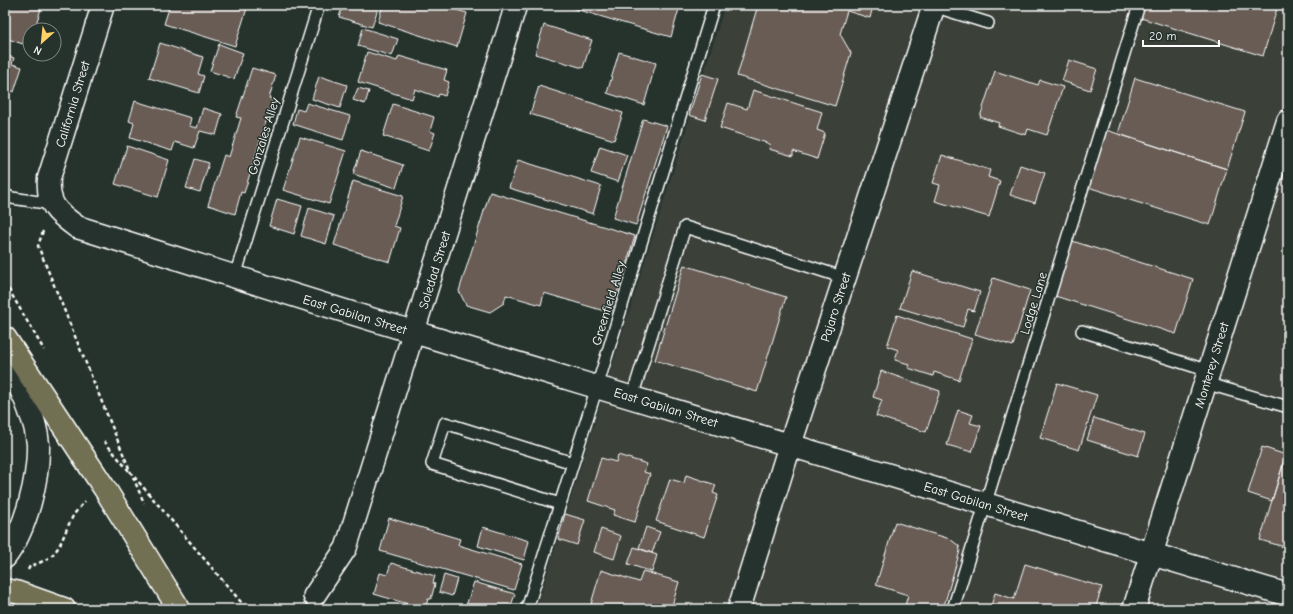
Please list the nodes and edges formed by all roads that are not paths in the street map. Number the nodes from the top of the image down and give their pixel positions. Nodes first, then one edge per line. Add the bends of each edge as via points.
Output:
1 (103, 5) edge
2 (320, 5) edge
3 (516, 5) edge
4 (714, 5) edge
5 (1138, 5) edge
6 (934, 6) edge
7 (988, 23) dead end
8 (1288, 121) edge
9 (1282, 160) edge
10 (5, 195) edge
11 (52, 204) junction
12 (235, 276) junction
13 (845, 278) junction
14 (1082, 331) dead end
15 (414, 332) junction
16 (5, 338) edge
17 (5, 356) edge
18 (1207, 377) junction
19 (598, 387) junction
20 (632, 397) junction
21 (1288, 406) edge
22 (790, 445) junction
23 (573, 463) junction
24 (560, 504) junction
25 (986, 504) junction
26 (1152, 552) junction
27 (5, 557) edge
28 (5, 590) edge
29 (1288, 595) edge
30 (314, 596) dead end
31 (64, 609) edge
32 (179, 609) edge
33 (527, 609) edge
34 (739, 609) edge
35 (953, 609) edge
36 (1134, 609) edge

1 - 11 street, California Street via 49,178 48,192
2 - 12 lane, Gonzales Alley
3 - 15 street, Soledad Street
4 - 19 lane, Greenfield Alley
5 - 25 lane, Lodge Lane
6 - 7 lane
6 - 13 street, Pajaro Street
8 - 9 street, Monterey Street
9 - 18 street, Monterey Street
10 - 11 lane
11 - 12 street, East Gabilan Street via 63,217 77,227
12 - 15 street, East Gabilan Street
13 - 20 lane via 685,227
13 - 22 street, Pajaro Street
14 - 18 lane
15 - 19 street, East Gabilan Street
15 - 30 street, Soledad Street via 346,548
16 - 32 main road via 105,489
17 - 27 street via 30,412 38,443 30,503 19,533
18 - 21 lane
18 - 26 street, Monterey Street
19 - 20 street, East Gabilan Street
19 - 23 lane, Greenfield Alley
20 - 22 street, East Gabilan Street
22 - 25 street, East Gabilan Street
22 - 34 street, Pajaro Street
23 - 24 lane, Greenfield Alley
23 - 24 lane via 444,423 432,464
24 - 33 lane, Greenfield Alley
25 - 26 street, East Gabilan Street
25 - 35 lane, Lodge Lane
26 - 29 street, East Gabilan Street
26 - 36 street, Monterey Street
28 - 31 main road

